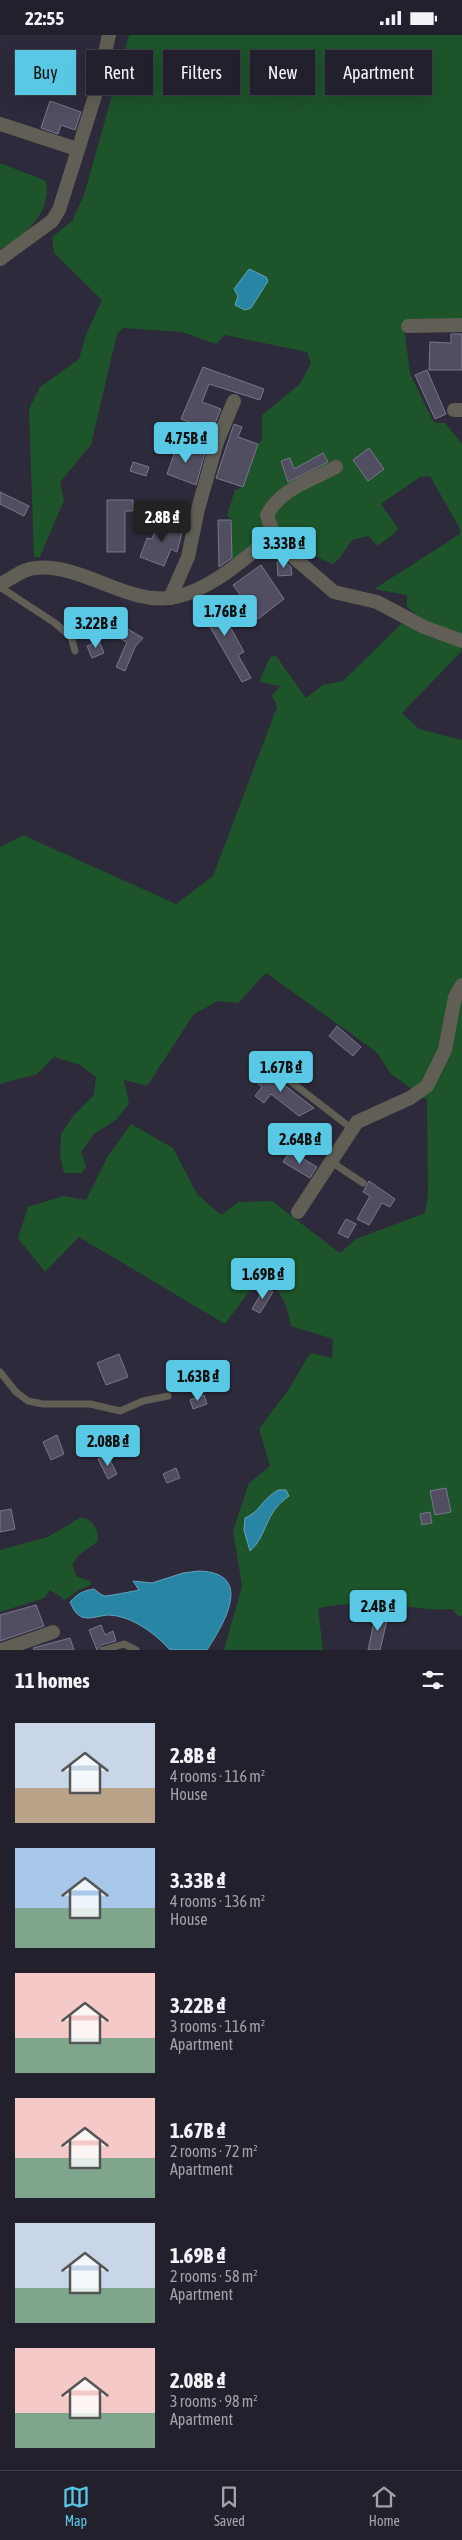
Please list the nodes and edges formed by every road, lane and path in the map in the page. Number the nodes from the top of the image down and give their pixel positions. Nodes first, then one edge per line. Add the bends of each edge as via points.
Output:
1 (109, 35) edge
2 (0, 124) edge
3 (77, 149) junction
4 (0, 259) edge
5 (462, 325) edge
6 (408, 326) dead end
7 (234, 401) dead end
8 (336, 467) dead end
9 (274, 537) junction
10 (0, 585) edge
11 (170, 598) junction
12 (462, 641) edge
13 (75, 651) dead end
14 (462, 985) edge
15 (280, 1074) dead end
16 (351, 1128) junction
17 (330, 1160) junction
18 (363, 1183) dead end
19 (298, 1212) dead end
20 (0, 1372) edge
21 (168, 1396) dead end
22 (53, 1633) dead end
23 (1, 1650) edge
24 (103, 1650) edge
25 (136, 1650) edge

1 - 3 street via 95,96
2 - 3 street
3 - 4 street via 59,210 52,221
5 - 6 street
7 - 11 street via 212,461 188,557
8 - 9 street via 282,495 267,515
9 - 11 street via 199,588
9 - 12 street via 286,552 334,592 377,602 424,627
10 - 11 street via 34,568 56,569 74,571 132,593
10 - 13 lane via 71,637
14 - 16 street via 455,997 445,1050 427,1086 420,1093 366,1116
15 - 16 lane
16 - 17 street
17 - 18 lane
17 - 19 street
20 - 21 lane via 28,1401 43,1404 90,1404 120,1411 143,1401
22 - 23 street
24 - 25 lane via 124,1644

